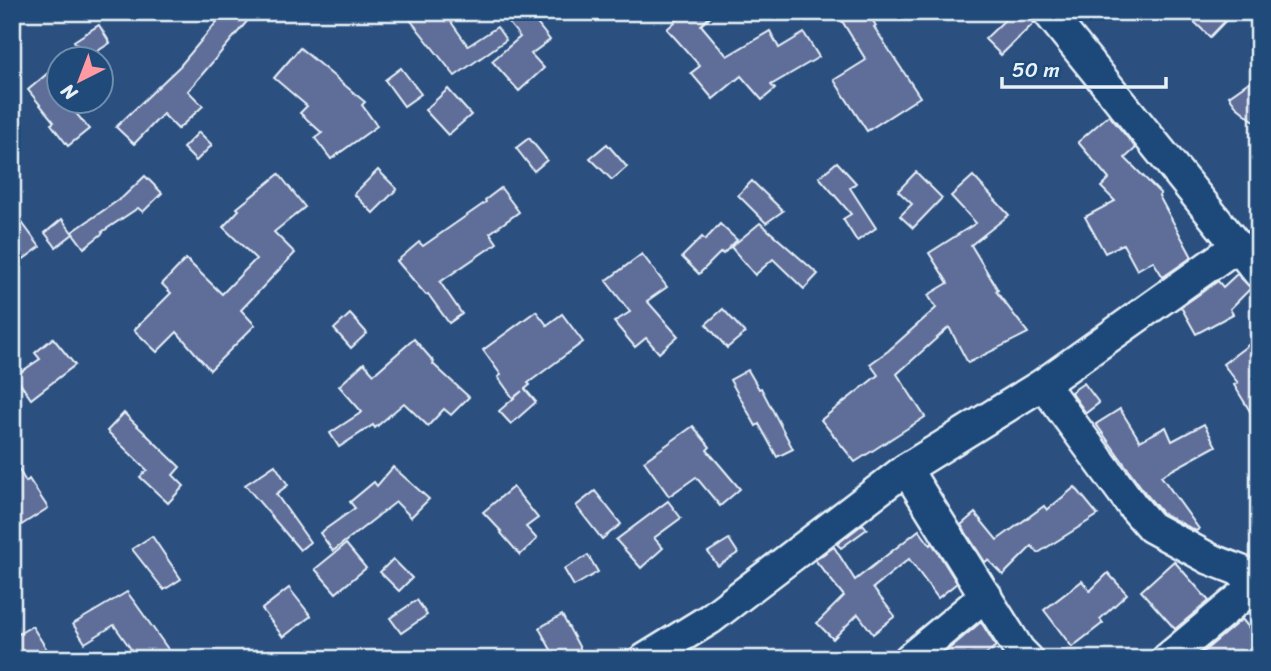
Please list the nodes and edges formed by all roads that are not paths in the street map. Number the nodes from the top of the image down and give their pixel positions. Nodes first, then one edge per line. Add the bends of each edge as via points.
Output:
1 (1048, 12) edge
2 (1237, 246) junction
3 (1259, 273) edge
4 (1043, 384) junction
5 (906, 469) junction
6 (1259, 580) edge
7 (986, 595) junction
8 (658, 656) edge
9 (909, 659) edge
10 (1028, 659) edge
11 (1167, 659) edge

1 - 2 street
2 - 3 street
2 - 4 street
4 - 5 street
4 - 6 street via 1151,527
5 - 7 street
5 - 8 street
6 - 11 street
7 - 9 street
7 - 10 street

